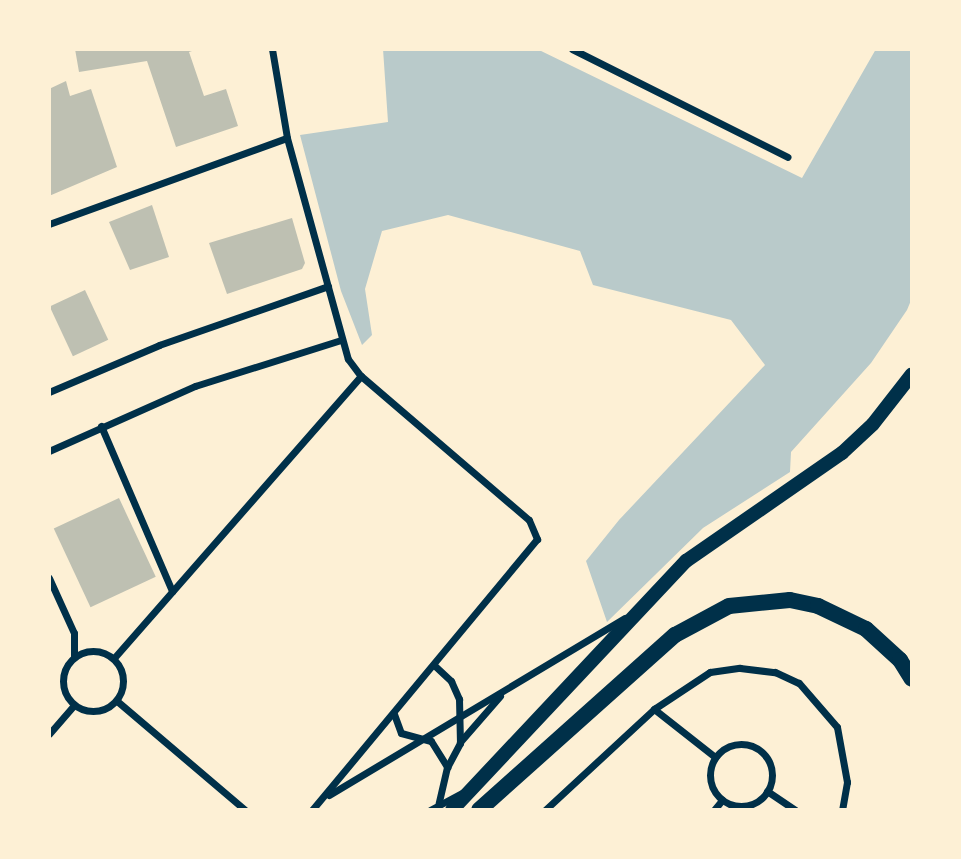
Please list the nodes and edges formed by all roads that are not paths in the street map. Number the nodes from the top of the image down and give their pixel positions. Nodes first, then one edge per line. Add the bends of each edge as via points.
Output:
1 (272, 49) edge
2 (572, 49) edge
3 (287, 138) junction
4 (788, 157) dead end
5 (49, 224) edge
6 (328, 286) junction
7 (341, 340) junction
8 (912, 374) edge
9 (361, 376) junction
10 (49, 392) edge
11 (101, 426) junction
12 (49, 451) edge
13 (49, 578) edge
14 (172, 591) junction
15 (638, 611) junction
16 (74, 657) junction
17 (114, 658) junction
18 (435, 666) junction
19 (912, 679) edge
20 (505, 690) junction
21 (117, 701) junction
22 (74, 705) junction
23 (654, 709) junction
24 (394, 715) junction
25 (459, 716) junction
26 (49, 734) edge
27 (420, 739) junction
28 (460, 743) junction
29 (715, 757) junction
30 (447, 767) junction
31 (767, 791) junction
32 (321, 800) junction
33 (722, 800) junction
34 (445, 807) edge
35 (245, 810) edge
36 (312, 810) edge
37 (430, 810) edge
38 (479, 810) edge
39 (545, 810) edge
40 (714, 810) edge
41 (796, 810) edge
42 (842, 810) edge

1 - 3 street
2 - 4 street
3 - 5 street
3 - 6 street
6 - 7 street
6 - 10 street via 159,345
7 - 9 street
7 - 11 street via 195,386
8 - 15 highway via 873,424 842,453 686,561
9 - 14 street
9 - 18 street via 530,520 537,539
11 - 12 street
11 - 14 street
13 - 16 street via 74,633
14 - 17 street
15 - 20 street
15 - 34 highway via 474,787
16 - 17 street via 99,650
16 - 22 street via 63,676 63,687
17 - 21 street via 124,679
18 - 24 street
18 - 25 street via 457,690
19 - 38 highway via 900,660 866,629 818,606 790,600 729,606 675,635
20 - 25 street
20 - 28 street
21 - 22 street via 96,711
21 - 35 street
22 - 26 street
23 - 29 street
23 - 39 street
23 - 42 street via 710,671 775,672 799,683 837,727 847,782
24 - 27 street via 401,733
24 - 32 street
25 - 27 street
25 - 28 street
27 - 30 street via 437,746
27 - 32 street
28 - 30 street
29 - 31 street via 742,744 762,752 772,771
29 - 33 street via 709,775
30 - 34 street
31 - 33 street via 751,804 731,805
31 - 41 street
32 - 36 street
33 - 40 street
34 - 37 street

